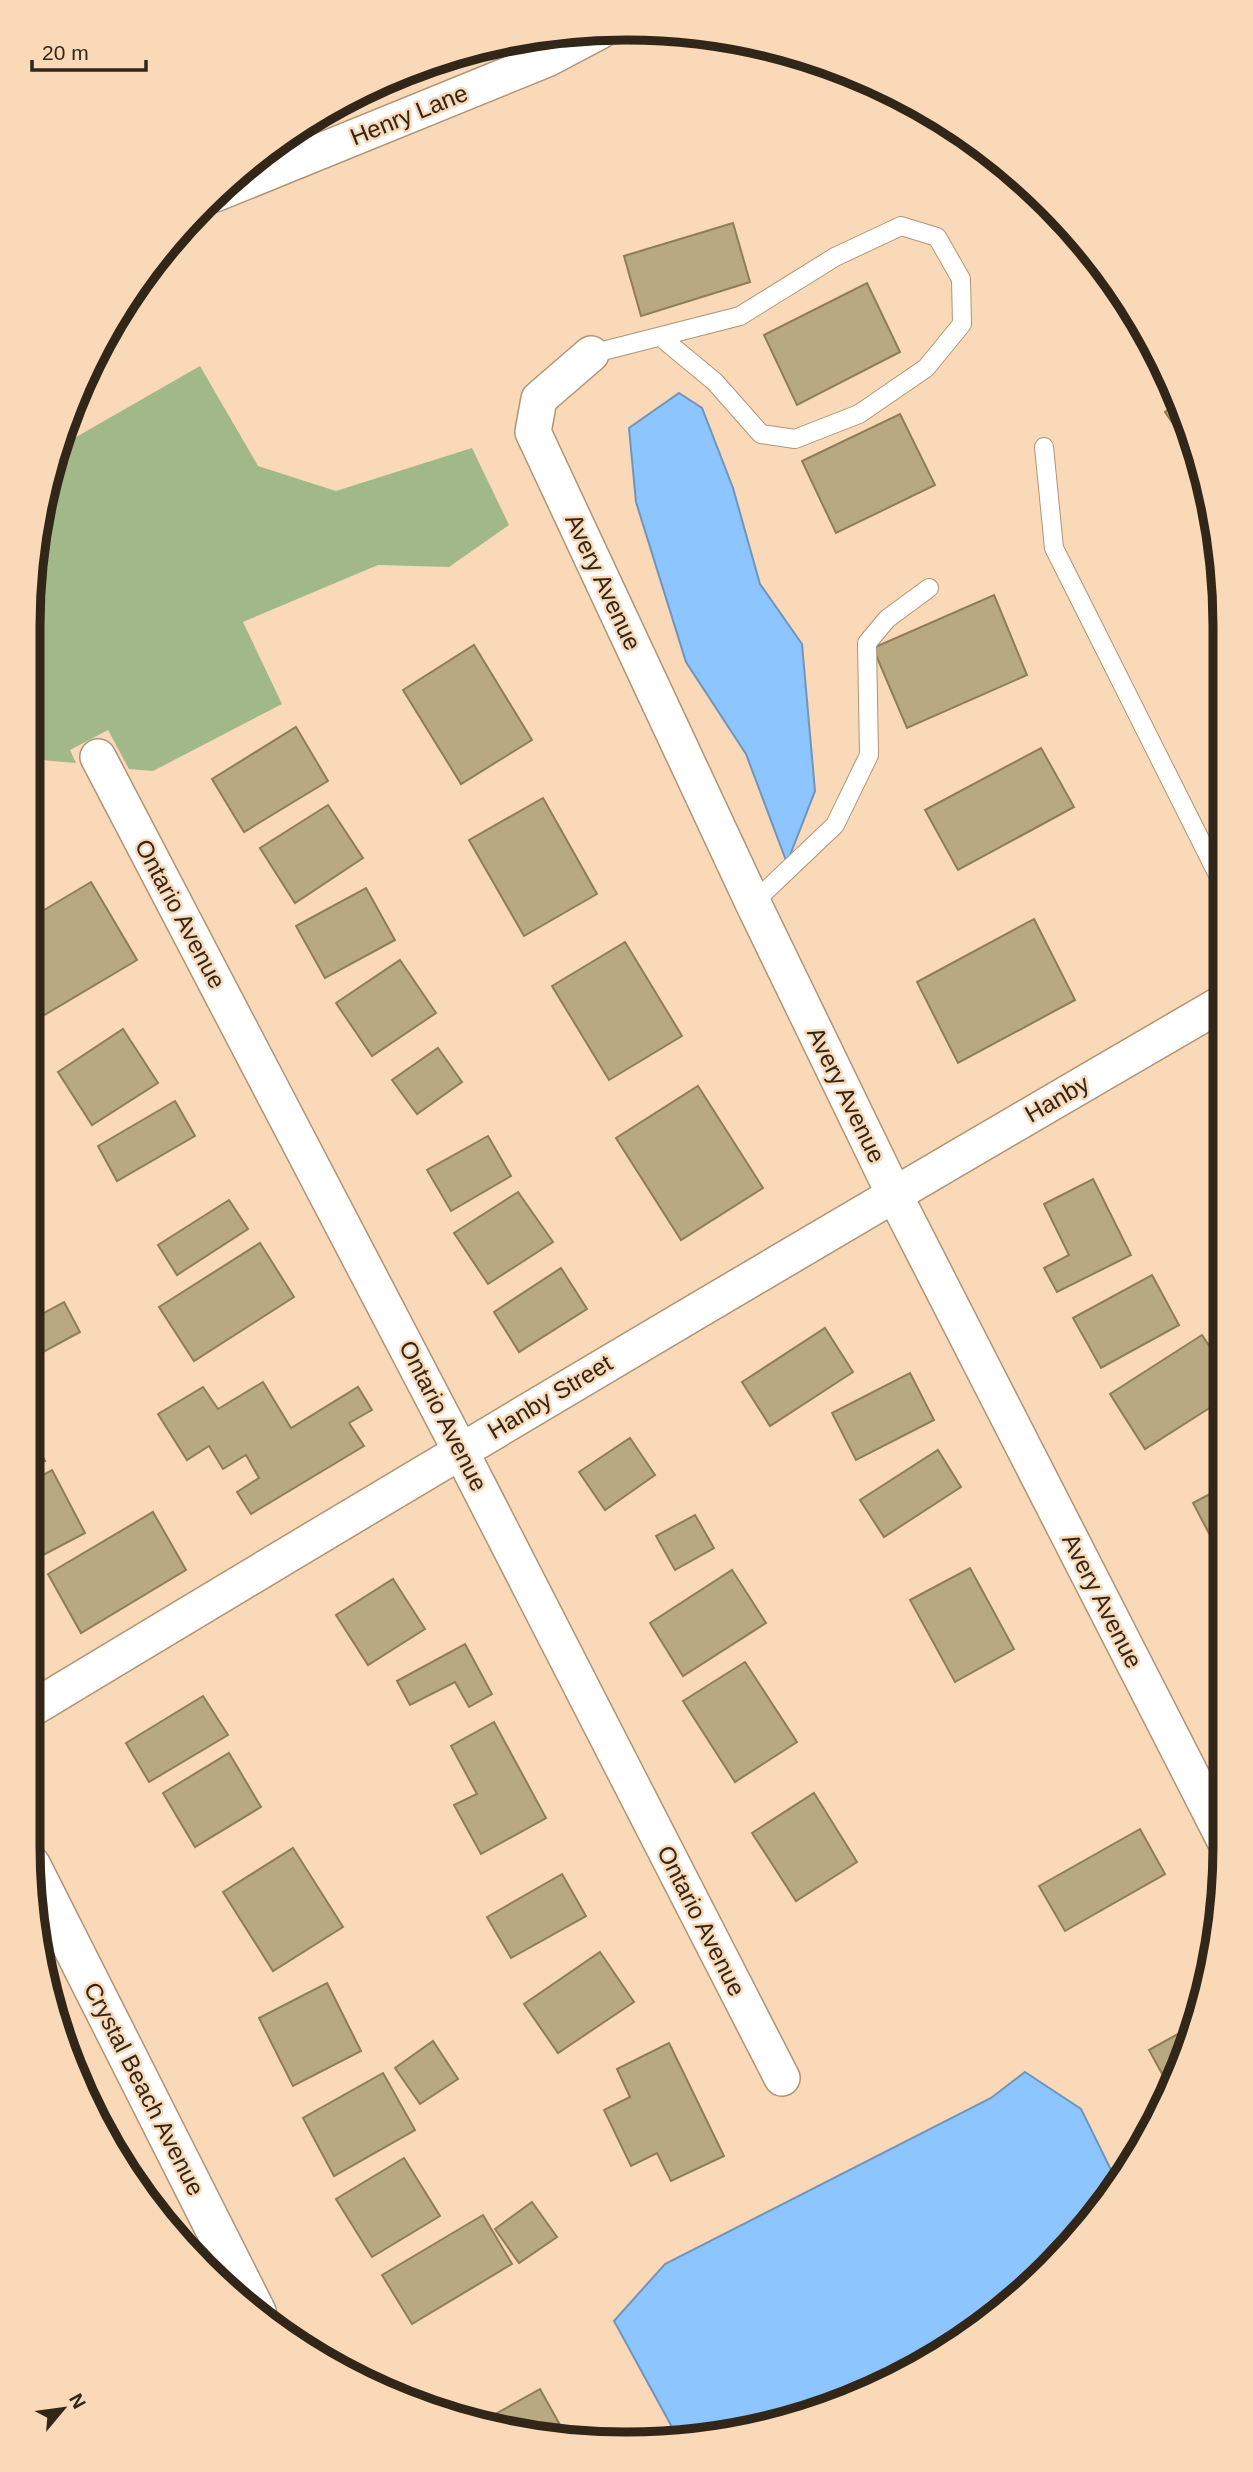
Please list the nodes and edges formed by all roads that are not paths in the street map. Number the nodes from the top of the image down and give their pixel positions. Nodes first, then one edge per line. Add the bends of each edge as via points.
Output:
1 (579, 43) edge
2 (245, 182) edge
3 (662, 338) junction
4 (591, 354) joint
5 (1044, 447) dead end
6 (929, 588) dead end
7 (98, 757) dead end
8 (1213, 865) edge
9 (753, 903) junction
10 (1213, 1009) edge
11 (894, 1194) junction
12 (460, 1450) junction
13 (40, 1704) edge
14 (1213, 1818) edge
15 (42, 1887) edge
16 (782, 2078) dead end
17 (246, 2291) edge

1 - 2 street, Henry Lane
3 - 3 lane via 740,316 835,257 901,226 937,237 961,279 962,324 926,368 859,414 795,439 761,434 715,382
3 - 4 lane
4 - 9 street, Avery Avenue via 539,399 533,432
5 - 8 lane via 1054,548
6 - 9 lane via 887,620 867,643 869,755 835,825
7 - 12 street, Ontario Avenue
9 - 11 street, Avery Avenue
10 - 11 street, Hanby
11 - 12 street, Hanby Street
11 - 14 street, Avery Avenue
12 - 13 street, Hanby Street
12 - 16 street, Ontario Avenue
15 - 17 street, Crystal Beach Avenue

